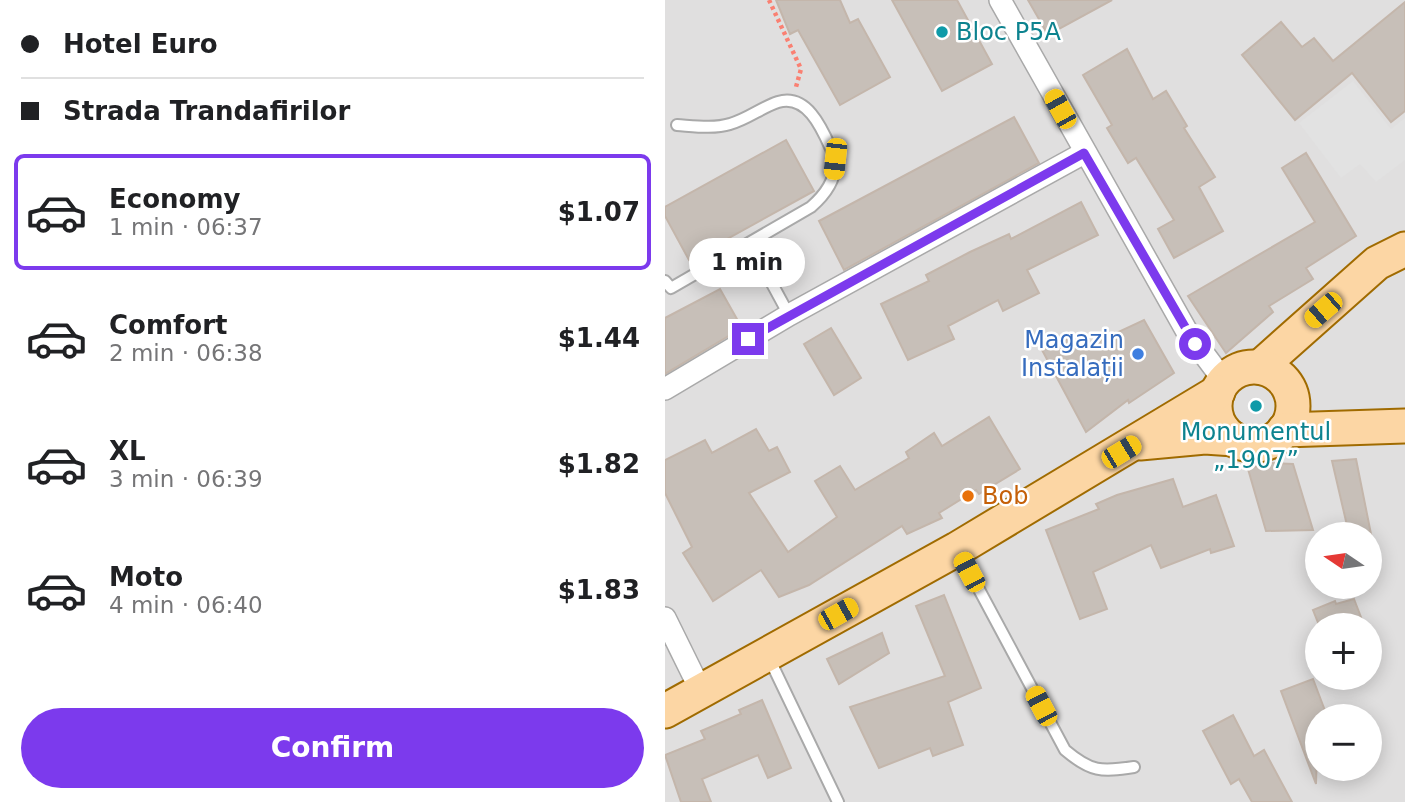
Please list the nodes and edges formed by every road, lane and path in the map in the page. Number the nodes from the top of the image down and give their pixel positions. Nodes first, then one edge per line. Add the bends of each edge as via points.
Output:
1 (769, 0) edge
2 (1000, 0) edge
3 (792, 101) junction
4 (677, 125) dead end
5 (1084, 153) junction
6 (750, 243) junction
7 (1399, 250) edge
8 (665, 281) edge
9 (789, 314) junction
10 (1261, 367) junction
11 (1221, 387) junction
12 (665, 389) edge
13 (1405, 426) edge
14 (1284, 430) junction
15 (1234, 439) junction
16 (1134, 444) junction
17 (957, 549) junction
18 (665, 618) edge
19 (766, 653) junction
20 (701, 691) junction
21 (665, 711) edge
22 (1134, 767) dead end
23 (838, 802) edge

1 - 3 path via 801,69
2 - 5 street
3 - 4 lane via 779,102 727,125
3 - 6 lane via 806,107 823,130 835,159 832,181 827,193 811,207
5 - 9 street
5 - 11 street
6 - 8 lane via 671,288
6 - 9 lane
7 - 10 main road
9 - 12 street
10 - 11 main road via 1240,369
10 - 14 main road via 1273,372 1290,392 1291,418
11 - 15 main road via 1216,402 1219,423
11 - 16 main road
13 - 14 main road
14 - 15 main road via 1255,445
15 - 16 main road via 1178,438
16 - 17 main road
17 - 19 main road
17 - 22 lane via 1065,750 1086,768
18 - 20 street
19 - 20 main road
19 - 23 lane
20 - 21 main road

